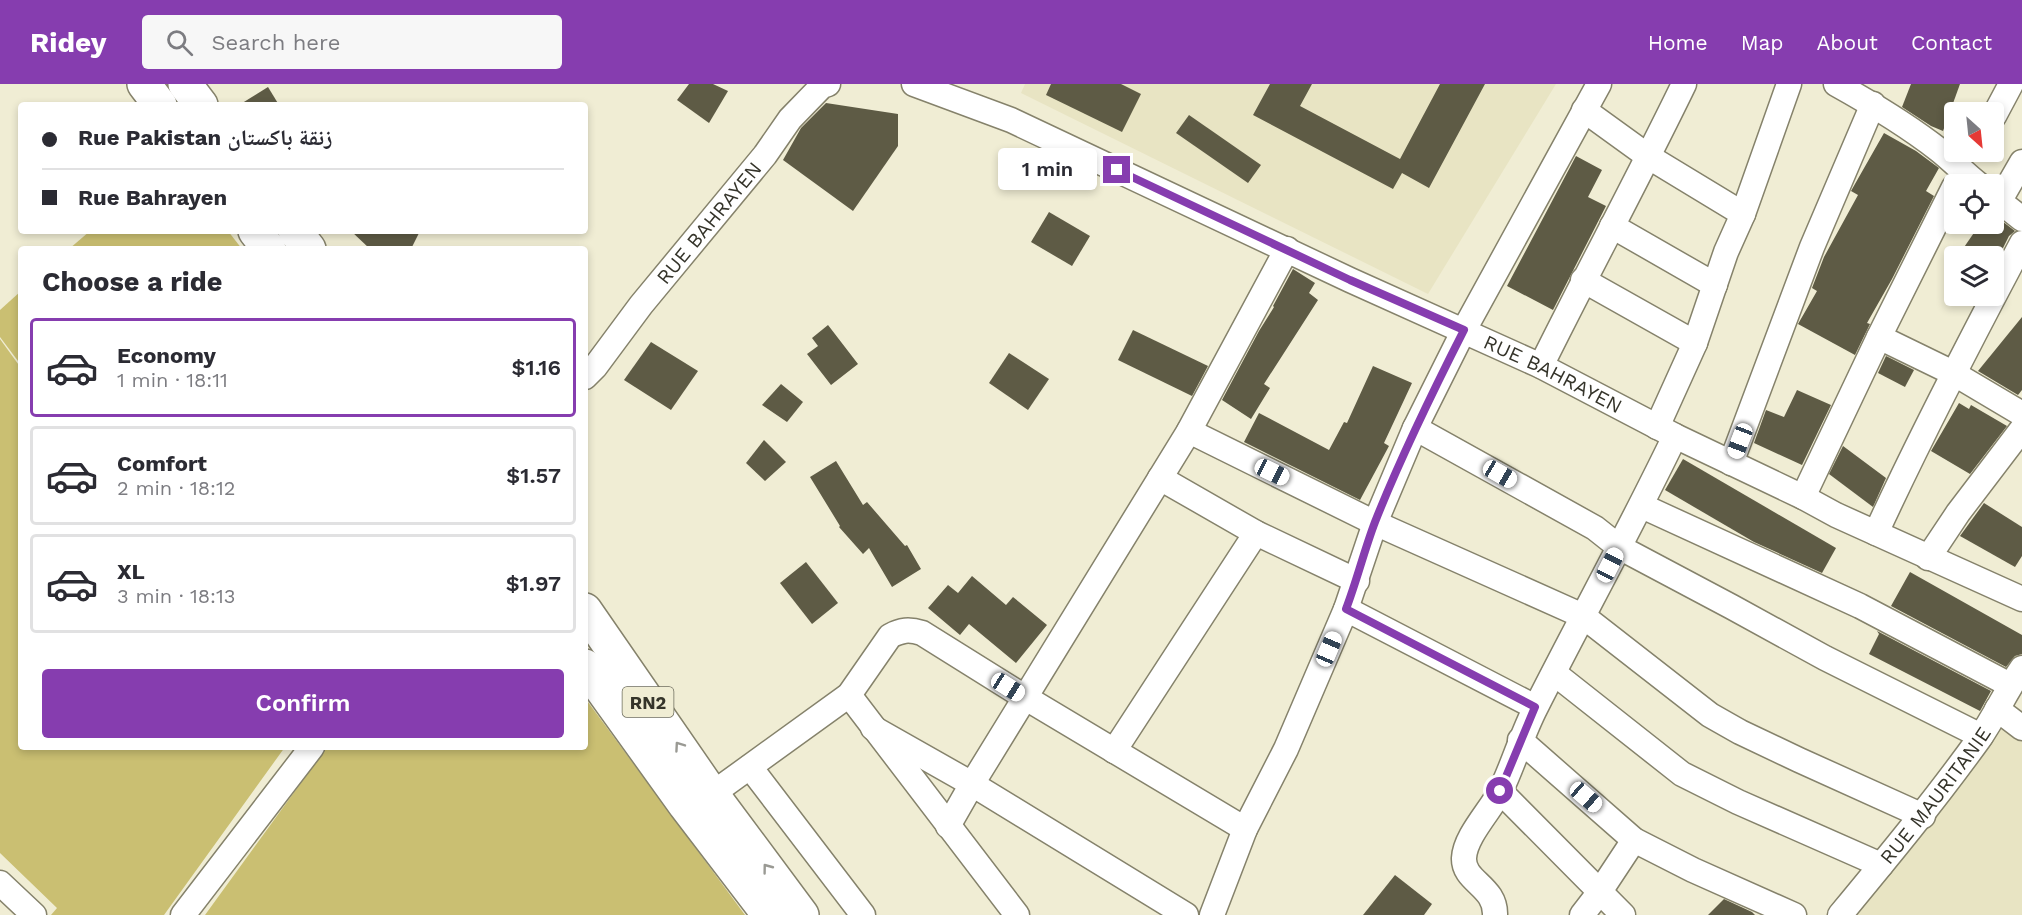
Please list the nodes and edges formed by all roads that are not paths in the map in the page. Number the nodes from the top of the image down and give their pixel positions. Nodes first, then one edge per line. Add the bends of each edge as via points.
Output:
1 (144, 84) edge
2 (185, 84) edge
3 (828, 84) edge
4 (914, 84) edge
5 (1599, 84) edge
6 (1684, 84) edge
7 (1789, 84) edge
8 (1836, 84) edge
9 (2011, 84) edge
10 (965, 92) edge
11 (158, 102) edge
12 (199, 102) edge
13 (2001, 102) edge
14 (1873, 104) junction
15 (1584, 110) junction
16 (1649, 157) junction
17 (2022, 162) edge
18 (1963, 174) edge
19 (2004, 188) edge
20 (2004, 205) edge
21 (1743, 214) junction
22 (1944, 215) edge
23 (2022, 219) edge
24 (1612, 225) junction
25 (2022, 243) edge
26 (1287, 249) junction
27 (1584, 280) junction
28 (1715, 285) junction
29 (1464, 330) junction
30 (1879, 337) junction
31 (1695, 343) junction
32 (1541, 366) junction
33 (1953, 373) junction
34 (588, 377) edge
35 (2022, 414) edge
36 (1415, 428) junction
37 (2022, 429) edge
38 (1189, 431) junction
39 (1666, 432) junction
40 (1731, 463) junction
41 (1160, 478) junction
42 (1803, 497) junction
43 (1642, 506) junction
44 (1375, 523) junction
45 (1256, 533) junction
46 (1876, 533) junction
47 (1619, 547) junction
48 (1928, 558) junction
49 (1357, 581) junction
50 (2022, 599) edge
51 (1346, 609) junction
52 (588, 614) edge
53 (1583, 616) junction
54 (588, 670) edge
55 (1554, 673) junction
56 (2016, 676) edge
57 (849, 695) junction
58 (1026, 698) junction
59 (1535, 707) junction
60 (1997, 709) junction
61 (873, 728) junction
62 (2022, 728) edge
63 (1981, 736) junction
64 (1520, 740) junction
65 (310, 750) edge
66 (1114, 751) junction
67 (750, 768) junction
68 (972, 784) junction
69 (1500, 791) junction
70 (712, 794) junction
71 (1923, 816) junction
72 (948, 826) junction
73 (1245, 829) junction
74 (1634, 840) junction
75 (1881, 865) junction
76 (0, 883) edge
77 (1599, 893) junction
78 (34, 915) edge
79 (183, 915) edge
80 (769, 915) edge
81 (802, 915) edge
82 (863, 915) edge
83 (1017, 915) edge
84 (1186, 915) edge
85 (1212, 915) edge
86 (1495, 915) edge
87 (1582, 915) edge
88 (1623, 915) edge
89 (1794, 915) edge
90 (1840, 915) edge

1 - 11 highway
2 - 12 highway
3 - 34 street, RUE BAHRAYEN via 790,119
4 - 10 street, RUE BAHRAYEN
5 - 15 street
6 - 16 street
7 - 21 street
8 - 14 street
9 - 13 street
10 - 26 street, RUE BAHRAYEN via 1011,120
14 - 18 street via 1942,152
14 - 40 street via 1812,247
15 - 16 street
15 - 29 street
16 - 21 street
16 - 24 street
17 - 19 street
20 - 23 street
21 - 28 street
22 - 30 street
24 - 27 street
24 - 28 street
25 - 33 street
26 - 29 street, RUE BAHRAYEN
26 - 38 street
27 - 31 street
27 - 32 street
28 - 31 street
29 - 32 street, RUE BAHRAYEN
29 - 36 street
30 - 33 street
30 - 42 street
31 - 39 street
32 - 39 street, RUE BAHRAYEN
33 - 35 street
33 - 46 street
36 - 44 street
36 - 47 street via 1595,528
37 - 48 street
38 - 41 street
38 - 44 street
39 - 40 street, RUE BAHRAYEN
39 - 43 street
40 - 42 street, RUE BAHRAYEN
41 - 45 street
41 - 58 street
42 - 46 street, RUE BAHRAYEN
43 - 47 street
43 - 56 street
44 - 49 street
44 - 53 street
45 - 49 street
45 - 66 street
46 - 48 street, RUE BAHRAYEN
47 - 53 street
47 - 63 street via 1825,658
48 - 50 street, RUE BAHRAYEN
49 - 51 street
51 - 59 street
51 - 73 street via 1286,749
70 -> 52 highway, RN2
53 - 55 street
53 - 71 street via 1710,714 1740,732
54 - 80 highway, RN2
55 - 59 street
55 - 75 street via 1682,774
56 - 60 street, RUE MAURITANIE
57 - 58 street via 890,636 910,630 922,633
57 - 61 street
57 - 67 street
58 - 66 street
58 - 68 street
59 - 64 street
60 - 62 street
60 - 63 street, RUE MAURITANIE
61 - 68 street
61 - 72 street
63 - 71 street, RUE MAURITANIE
64 - 69 street
64 - 74 street
65 - 79 street
66 - 73 street
67 - 70 street
67 - 82 street
68 - 72 street
68 - 84 street
69 - 77 street
69 - 86 street via 1467,844 1464,856 1469,874 1490,894
81 -> 70 highway, RN2
71 - 75 street, RUE MAURITANIE
72 - 83 street
73 - 85 street
74 - 77 street
74 - 89 street
75 - 90 street, RUE MAURITANIE
76 - 78 street
77 - 87 street
77 - 88 street

